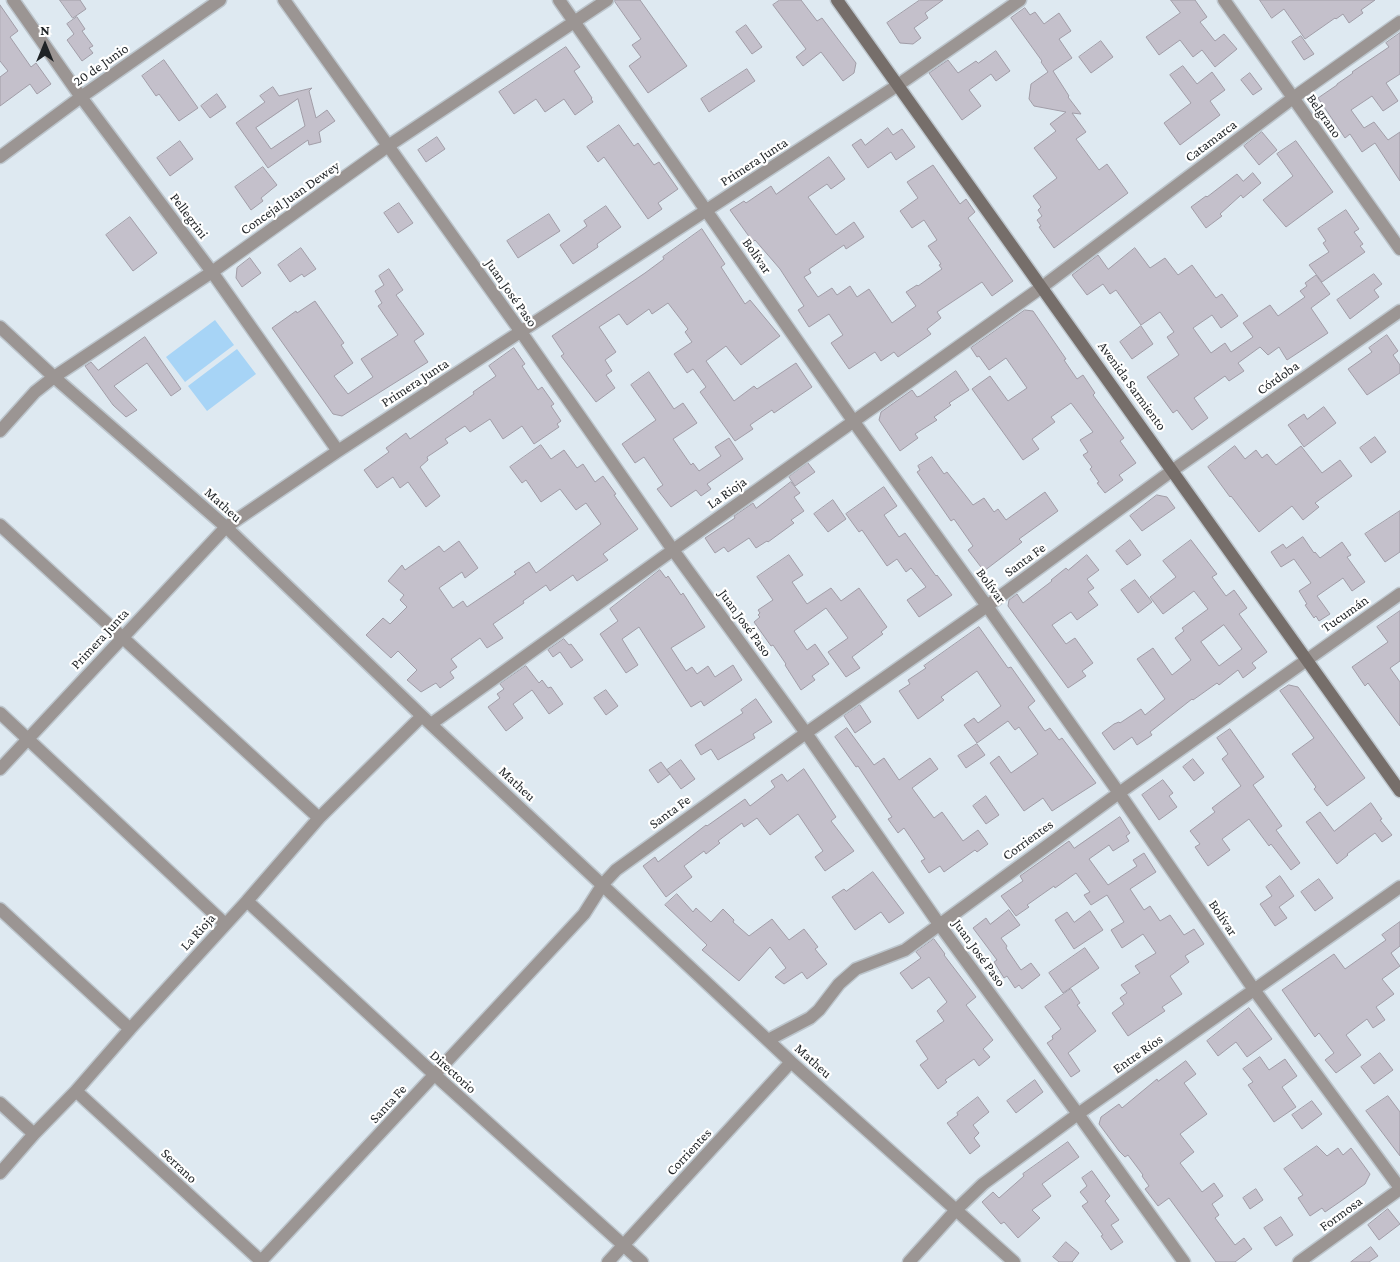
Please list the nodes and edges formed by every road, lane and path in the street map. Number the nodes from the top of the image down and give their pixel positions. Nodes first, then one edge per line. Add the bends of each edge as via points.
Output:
1 (13, 0) edge
2 (220, 0) edge
3 (284, 0) edge
4 (559, 0) edge
5 (607, 0) edge
6 (837, 0) edge
7 (1020, 0) edge
8 (1224, 0) edge
9 (576, 22) junction
10 (1400, 22) edge
11 (898, 85) junction
12 (81, 97) junction
13 (1293, 98) junction
14 (388, 146) junction
15 (0, 157) edge
16 (707, 210) junction
17 (1400, 249) edge
18 (212, 272) junction
19 (1042, 288) junction
20 (1400, 311) edge
21 (0, 327) edge
22 (520, 332) junction
23 (54, 377) junction
24 (854, 422) junction
25 (0, 432) edge
26 (338, 451) junction
27 (1173, 470) junction
28 (0, 525) edge
29 (226, 527) junction
30 (673, 550) junction
31 (1400, 594) edge
32 (988, 606) junction
33 (123, 636) junction
34 (1306, 660) junction
35 (0, 713) edge
36 (427, 720) junction
37 (806, 733) junction
38 (28, 738) junction
39 (0, 769) edge
40 (1400, 791) edge
41 (1119, 793) junction
42 (319, 818) junction
43 (603, 884) junction
44 (1400, 887) edge
45 (247, 901) junction
46 (0, 909) edge
47 (225, 924) junction
48 (939, 924) junction
49 (1255, 990) junction
50 (130, 1029) junction
51 (768, 1040) junction
52 (791, 1062) junction
53 (435, 1075) junction
54 (76, 1091) junction
55 (0, 1103) edge
56 (1078, 1114) junction
57 (34, 1134) junction
58 (0, 1173) edge
59 (1400, 1189) edge
60 (956, 1210) junction
61 (624, 1245) junction
62 (261, 1262) edge
63 (608, 1262) edge
64 (642, 1262) edge
65 (908, 1262) edge
66 (1014, 1262) edge
67 (1184, 1262) edge
68 (1299, 1262) edge

1 - 12 street, Pellegrini
2 - 12 street, 20 de Junio
3 - 14 street, Juan José Paso
4 - 9 street, Bolívar
5 - 9 street, Concejal Juan Dewey
6 - 11 main road, Avenida Sarmiento
7 - 11 street, Primera Junta
8 - 13 street, Belgrano
9 - 14 street, Concejal Juan Dewey
9 - 16 street, Bolívar
10 - 13 street, Catamarca
11 - 16 street, Primera Junta
11 - 19 main road, Avenida Sarmiento
12 - 15 street, 20 de Junio
12 - 18 street, Pellegrini
13 - 17 street, Belgrano
13 - 19 street, Catamarca
14 - 18 street, Concejal Juan Dewey
14 - 22 street, Juan José Paso
16 - 22 street, Primera Junta
16 - 24 street, Bolívar
18 - 23 street, Concejal Juan Dewey
18 - 26 street, Pellegrini
19 - 24 street, La Rioja
19 - 27 main road, Avenida Sarmiento
20 - 27 street, Córdoba
21 - 23 street, Matheu
22 - 26 street, Primera Junta
22 - 30 street, Juan José Paso
23 - 25 street, Concejal Juan Dewey via 34,392
23 - 29 street, Matheu
24 - 30 street, La Rioja
24 - 32 street, Bolívar
26 - 29 street, Primera Junta
27 - 32 street, Santa Fe
27 - 34 main road, Avenida Sarmiento
28 - 33 street
29 - 33 street, Primera Junta
29 - 36 street, Matheu
30 - 36 street, La Rioja
30 - 37 street, Juan José Paso
31 - 34 street, Tucumán
32 - 37 street, Santa Fe
32 - 41 street, Bolívar
33 - 38 street, Primera Junta
33 - 42 street
34 - 40 main road, Avenida Sarmiento
34 - 41 street, Corrientes
35 - 38 street
36 - 42 street, La Rioja
36 - 43 street, Matheu
37 - 43 street, Santa Fe via 616,870
37 - 48 street, Juan José Paso
38 - 39 street, Primera Junta
38 - 47 street
41 - 48 street, Corrientes
41 - 49 street, Bolívar
42 - 45 street, La Rioja
43 - 51 street, Matheu
43 - 53 street, Santa Fe via 584,914
44 - 49 street, Entre Ríos
45 - 47 street, La Rioja
45 - 53 street, Directorio
46 - 50 street
47 - 50 street, La Rioja
48 - 51 street, Corrientes via 905,950 856,969 810,1018
48 - 56 street, Juan José Paso
49 - 56 street, Entre Ríos
49 - 59 street, Bolívar
50 - 54 street, La Rioja
51 - 52 street, Matheu
52 - 60 street, Matheu
52 - 61 street, Corrientes
53 - 61 street, Directorio
53 - 62 street, Santa Fe
54 - 57 street, La Rioja
54 - 62 street, Serrano
55 - 57 street
56 - 60 street, Entre Ríos via 983,1184
56 - 67 street, Juan José Paso
57 - 58 street, La Rioja
59 - 68 street, Formosa
60 - 65 street, Entre Ríos
60 - 66 street, Matheu
61 - 63 street, Corrientes
61 - 64 street, Directorio

